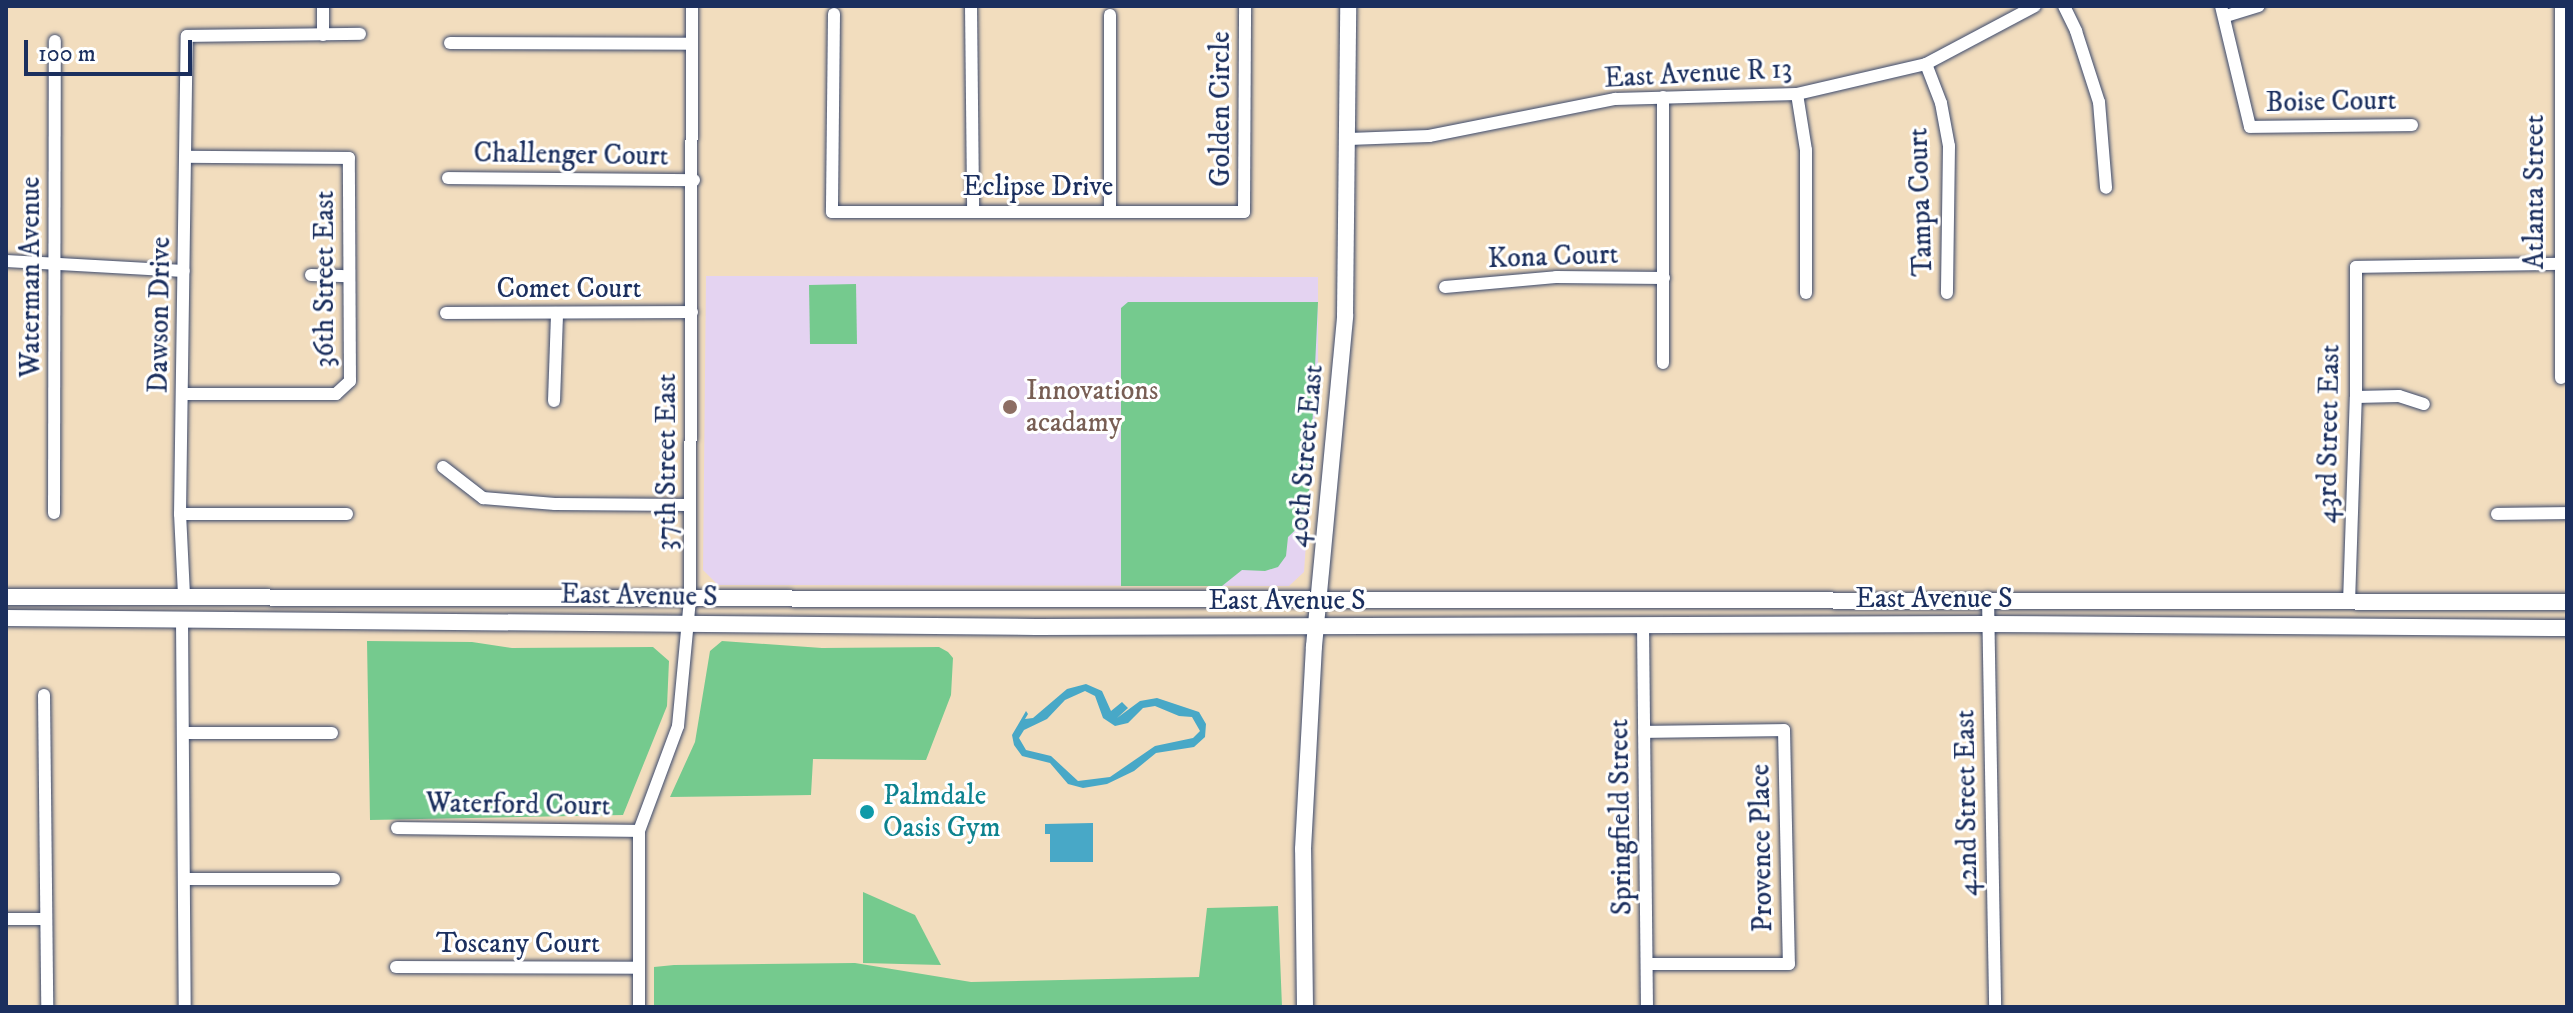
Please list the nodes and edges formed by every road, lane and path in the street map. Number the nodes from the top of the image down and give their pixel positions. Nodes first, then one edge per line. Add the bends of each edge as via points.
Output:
1 (323, 6) edge
2 (692, 6) edge
3 (971, 6) edge
4 (1245, 6) edge
5 (1348, 6) edge
6 (2035, 6) edge
7 (2064, 6) edge
8 (2258, 6) edge
9 (2561, 6) edge
10 (2224, 11) edge
11 (834, 14) dead end
12 (1110, 15) dead end
13 (360, 34) dead end
14 (323, 35) junction
15 (55, 41) dead end
16 (450, 43) dead end
17 (692, 44) junction
18 (1926, 64) junction
19 (1797, 94) junction
20 (1663, 97) junction
21 (2412, 125) dead end
22 (1349, 139) junction
23 (186, 157) junction
24 (448, 178) dead end
25 (694, 180) junction
26 (2106, 188) dead end
27 (973, 211) junction
28 (1110, 211) junction
29 (1244, 212) joint
30 (6, 261) edge
31 (56, 262) junction
32 (2558, 264) junction
33 (184, 271) junction
34 (311, 275) dead end
35 (348, 276) junction
36 (1664, 278) junction
37 (1445, 287) dead end
38 (1806, 293) dead end
39 (1947, 293) dead end
40 (692, 312) junction
41 (446, 313) dead end
42 (557, 313) junction
43 (1663, 363) dead end
44 (2561, 378) dead end
45 (183, 394) junction
46 (2356, 397) junction
47 (554, 401) dead end
48 (2424, 404) dead end
49 (443, 467) dead end
50 (690, 505) junction
51 (54, 513) dead end
52 (2567, 513) edge
53 (180, 514) junction
54 (347, 514) dead end
55 (2497, 514) dead end
56 (184, 595) junction
57 (6, 597) edge
58 (690, 598) junction
59 (1988, 598) junction
60 (1321, 599) junction
61 (2567, 602) edge
62 (2349, 603) junction
63 (6, 618) edge
64 (182, 619) junction
65 (688, 622) junction
66 (1988, 624) junction
67 (1643, 626) junction
68 (1318, 627) junction
69 (2567, 628) edge
70 (44, 695) dead end
71 (1644, 732) junction
72 (184, 733) junction
73 (332, 733) dead end
74 (397, 828) dead end
75 (639, 831) junction
76 (184, 879) junction
77 (334, 879) dead end
78 (6, 919) edge
79 (46, 919) junction
80 (1647, 964) junction
81 (396, 967) dead end
82 (639, 968) junction
83 (47, 1007) edge
84 (185, 1007) edge
85 (639, 1007) edge
86 (1305, 1007) edge
87 (1647, 1007) edge
88 (1995, 1007) edge

1 - 14 street
2 - 17 street, 37th Street East
3 - 27 street
4 - 29 street, Golden Circle
5 - 22 main road, 40th Street East
6 - 18 street, East Avenue R 13
7 - 26 street via 2099,102
8 - 10 street
9 - 32 street, Atlanta Street
10 - 21 street, Boise Court via 2250,127
11 - 27 street, Eclipse Drive via 832,212
12 - 28 street
13 - 14 street
14 - 23 street, Dawson Drive via 187,36
15 - 31 street, Waterman Avenue
16 - 17 street
17 - 25 street, 37th Street East
18 - 19 street, East Avenue R 13
18 - 39 street, Tampa Court via 1949,146
19 - 20 street, East Avenue R 13
19 - 38 street via 1806,150
20 - 22 street, East Avenue R 13 via 1615,99 1429,136
20 - 36 street
22 - 60 main road, 40th Street East via 1345,316
23 - 33 street, Dawson Drive
23 - 35 street, 36th Street East via 349,158
24 - 25 street, Challenger Court
25 - 40 street, 37th Street East
27 - 28 street, Eclipse Drive
28 - 29 street, Eclipse Drive
30 - 31 street
31 - 33 street
31 - 51 street, Waterman Avenue
32 - 44 street, Atlanta Street
32 - 46 street, 43rd Street East via 2356,267
33 - 45 street, Dawson Drive
34 - 35 street
35 - 45 street, 36th Street East via 350,381 336,394
36 - 37 street, Kona Court via 1556,277
36 - 43 street
40 - 42 street, Comet Court
40 - 50 street, 37th Street East
41 - 42 street, Comet Court
42 - 47 street
45 - 53 street, Dawson Drive
46 - 48 street via 2399,396
46 - 62 street, 43rd Street East
49 - 50 street via 483,498
50 - 58 street, 37th Street East
52 - 55 street
53 - 54 street
53 - 56 street, Dawson Drive
56 - 57 main road, East Avenue S
56 - 58 main road, East Avenue S
58 - 60 main road, East Avenue S
58 - 65 street, 37th Street East
59 - 60 main road, East Avenue S
59 - 62 main road, East Avenue S
59 - 66 street, 42nd Street East
60 - 68 main road, 40th Street East
61 - 62 main road, East Avenue S
63 - 64 main road, East Avenue S
64 - 65 main road, East Avenue S
64 - 72 street
65 - 68 main road, East Avenue S
65 - 75 street, 37th Street East via 678,726
66 - 67 main road, East Avenue S
66 - 69 main road, East Avenue S
66 - 88 street, 42nd Street East
67 - 68 main road, East Avenue S
67 - 71 street, Springfield Street
68 - 86 main road, 40th Street East via 1303,849
70 - 79 street
71 - 80 street, Springfield Street
71 - 80 street, Provence Place via 1784,730 1789,964
72 - 73 street
72 - 76 street
74 - 75 street, Waterford Court
75 - 82 street, 37th Street East
76 - 77 street
76 - 84 street
78 - 79 street
79 - 83 street
80 - 87 street, Springfield Street
81 - 82 street, Toscany Court
82 - 85 street, 37th Street East

